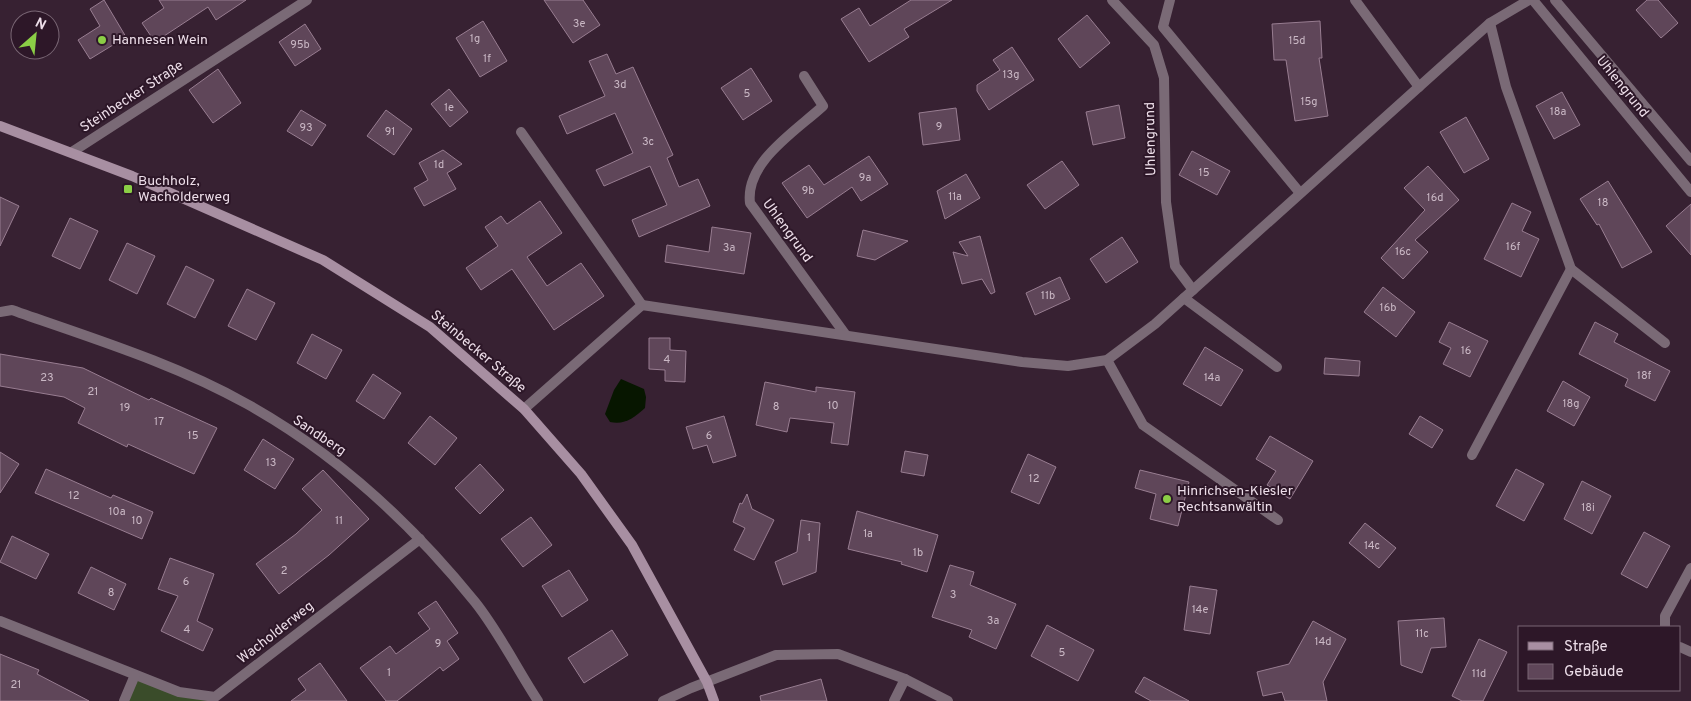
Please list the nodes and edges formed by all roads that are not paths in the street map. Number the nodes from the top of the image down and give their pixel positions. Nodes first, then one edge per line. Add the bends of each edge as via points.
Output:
1 (307, 0) edge
2 (1112, 0) edge
3 (1170, 0) edge
4 (1355, 0) edge
5 (1529, 0) edge
6 (1533, 0) edge
7 (1554, 0) edge
8 (1490, 23) junction
9 (804, 76) dead end
10 (1419, 87) junction
11 (0, 126) edge
12 (521, 132) dead end
13 (72, 152) junction
14 (1691, 161) edge
15 (1691, 192) edge
16 (1300, 193) junction
17 (1571, 270) junction
18 (1193, 290) junction
19 (1184, 298) junction
20 (642, 305) junction
21 (0, 312) edge
22 (845, 334) junction
23 (1665, 342) dead end
24 (1107, 360) junction
25 (1277, 367) dead end
26 (524, 408) junction
27 (1472, 455) dead end
28 (1278, 520) dead end
29 (420, 539) junction
30 (1691, 568) edge
31 (0, 621) edge
32 (1665, 626) edge
33 (135, 675) junction
34 (905, 679) junction
35 (707, 682) junction
36 (124, 701) edge
37 (538, 701) edge
38 (663, 701) edge
39 (714, 701) edge
40 (894, 701) edge
41 (948, 701) edge

1 - 13 street, Steinbecker Straße
2 - 18 street, Uhlengrund via 1154,45 1164,78 1166,202 1175,266
3 - 16 street via 1163,27
4 - 10 street
5 - 8 street
6 - 15 street, Uhlengrund
7 - 14 street, Uhlengrund
8 - 10 street
8 - 17 street via 1506,87
9 - 22 street, Uhlengrund via 823,106 762,162 752,178 750,203
10 - 16 street
11 - 13 street, Steinbecker Straße
12 - 20 street
13 - 26 street, Steinbecker Straße via 323,260 430,327
16 - 18 street
17 - 23 street
17 - 27 street
18 - 19 street
19 - 24 street
19 - 25 street
20 - 22 street
20 - 26 street
21 - 29 street, Sandberg via 12,310 91,338 190,376 248,405 335,462
22 - 24 street via 1022,362 1068,366
24 - 28 street via 1143,425
26 - 35 street, Steinbecker Straße via 582,474 632,545
29 - 33 street, Wacholderweg via 216,697 179,692
29 - 37 street, Sandberg via 476,604
30 - 32 street via 1665,616
31 - 33 street, Wacholderweg
33 - 36 street
34 - 35 street via 838,654 829,654 776,655
34 - 40 street
34 - 41 street
35 - 38 street
35 - 39 street, Steinbecker Straße

